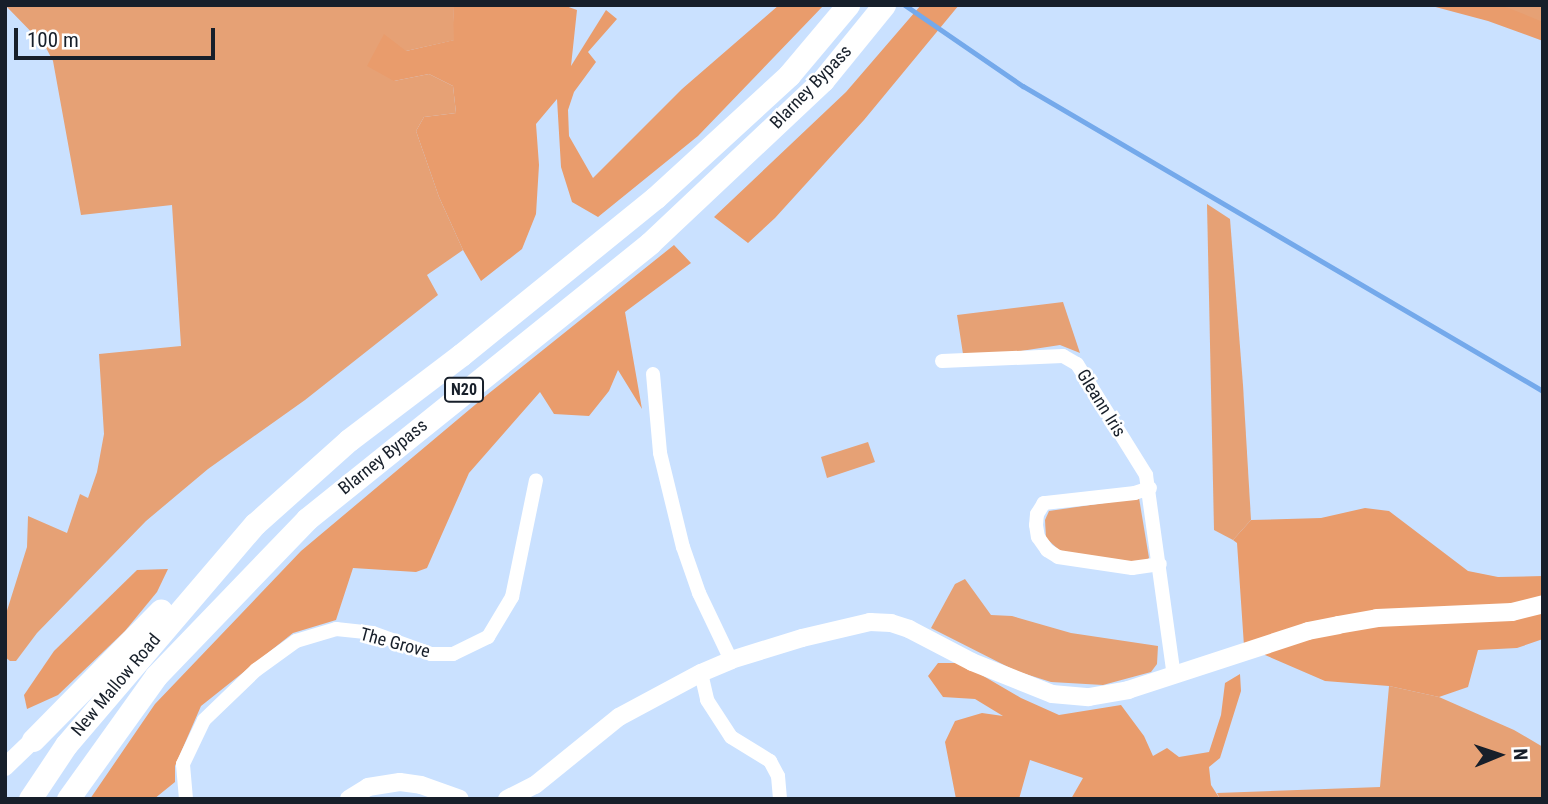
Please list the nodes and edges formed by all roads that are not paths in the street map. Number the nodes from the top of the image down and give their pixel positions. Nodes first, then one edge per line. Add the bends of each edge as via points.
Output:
1 (848, 5) edge
2 (884, 5) edge
3 (943, 361) dead end
4 (653, 374) dead end
5 (536, 480) dead end
6 (1150, 488) junction
7 (1160, 564) junction
8 (207, 576) junction
9 (1543, 604) edge
10 (731, 660) junction
11 (701, 673) junction
12 (1174, 676) junction
13 (33, 740) joint
14 (5, 767) edge
15 (30, 799) edge
16 (68, 799) edge
17 (186, 799) edge
18 (349, 799) edge
19 (460, 799) edge
20 (507, 799) edge
21 (780, 799) edge

1 - 8 highway, Blarney Bypass / N20 via 789,75 655,198 349,440 255,524
2 - 16 highway, Blarney Bypass / N20 via 823,80 650,243 307,519 156,676
3 - 6 street, Gleann Iris via 1070,359 1110,416
4 - 10 street via 660,453 683,547
5 - 17 street, The Grove via 512,597 488,637 453,654 431,654 373,633 336,629 296,641 256,670 204,720 183,764
6 - 7 street, Gleann Iris
6 - 7 street via 1044,503 1036,525 1042,543 1058,558 1132,568
7 - 12 street, Gleann Iris
8 - 13 highway, N20 via 172,599
8 - 15 highway, New Mallow Road / N20 via 66,745
9 - 12 street via 1512,612 1364,620 1308,631
10 - 11 street
10 - 12 street via 870,622 909,629 992,671 1052,694 1089,697
11 - 20 street via 619,717 535,785
11 - 21 street via 707,700 731,737 771,761
13 - 14 street
18 - 19 street via 368,787 400,782

